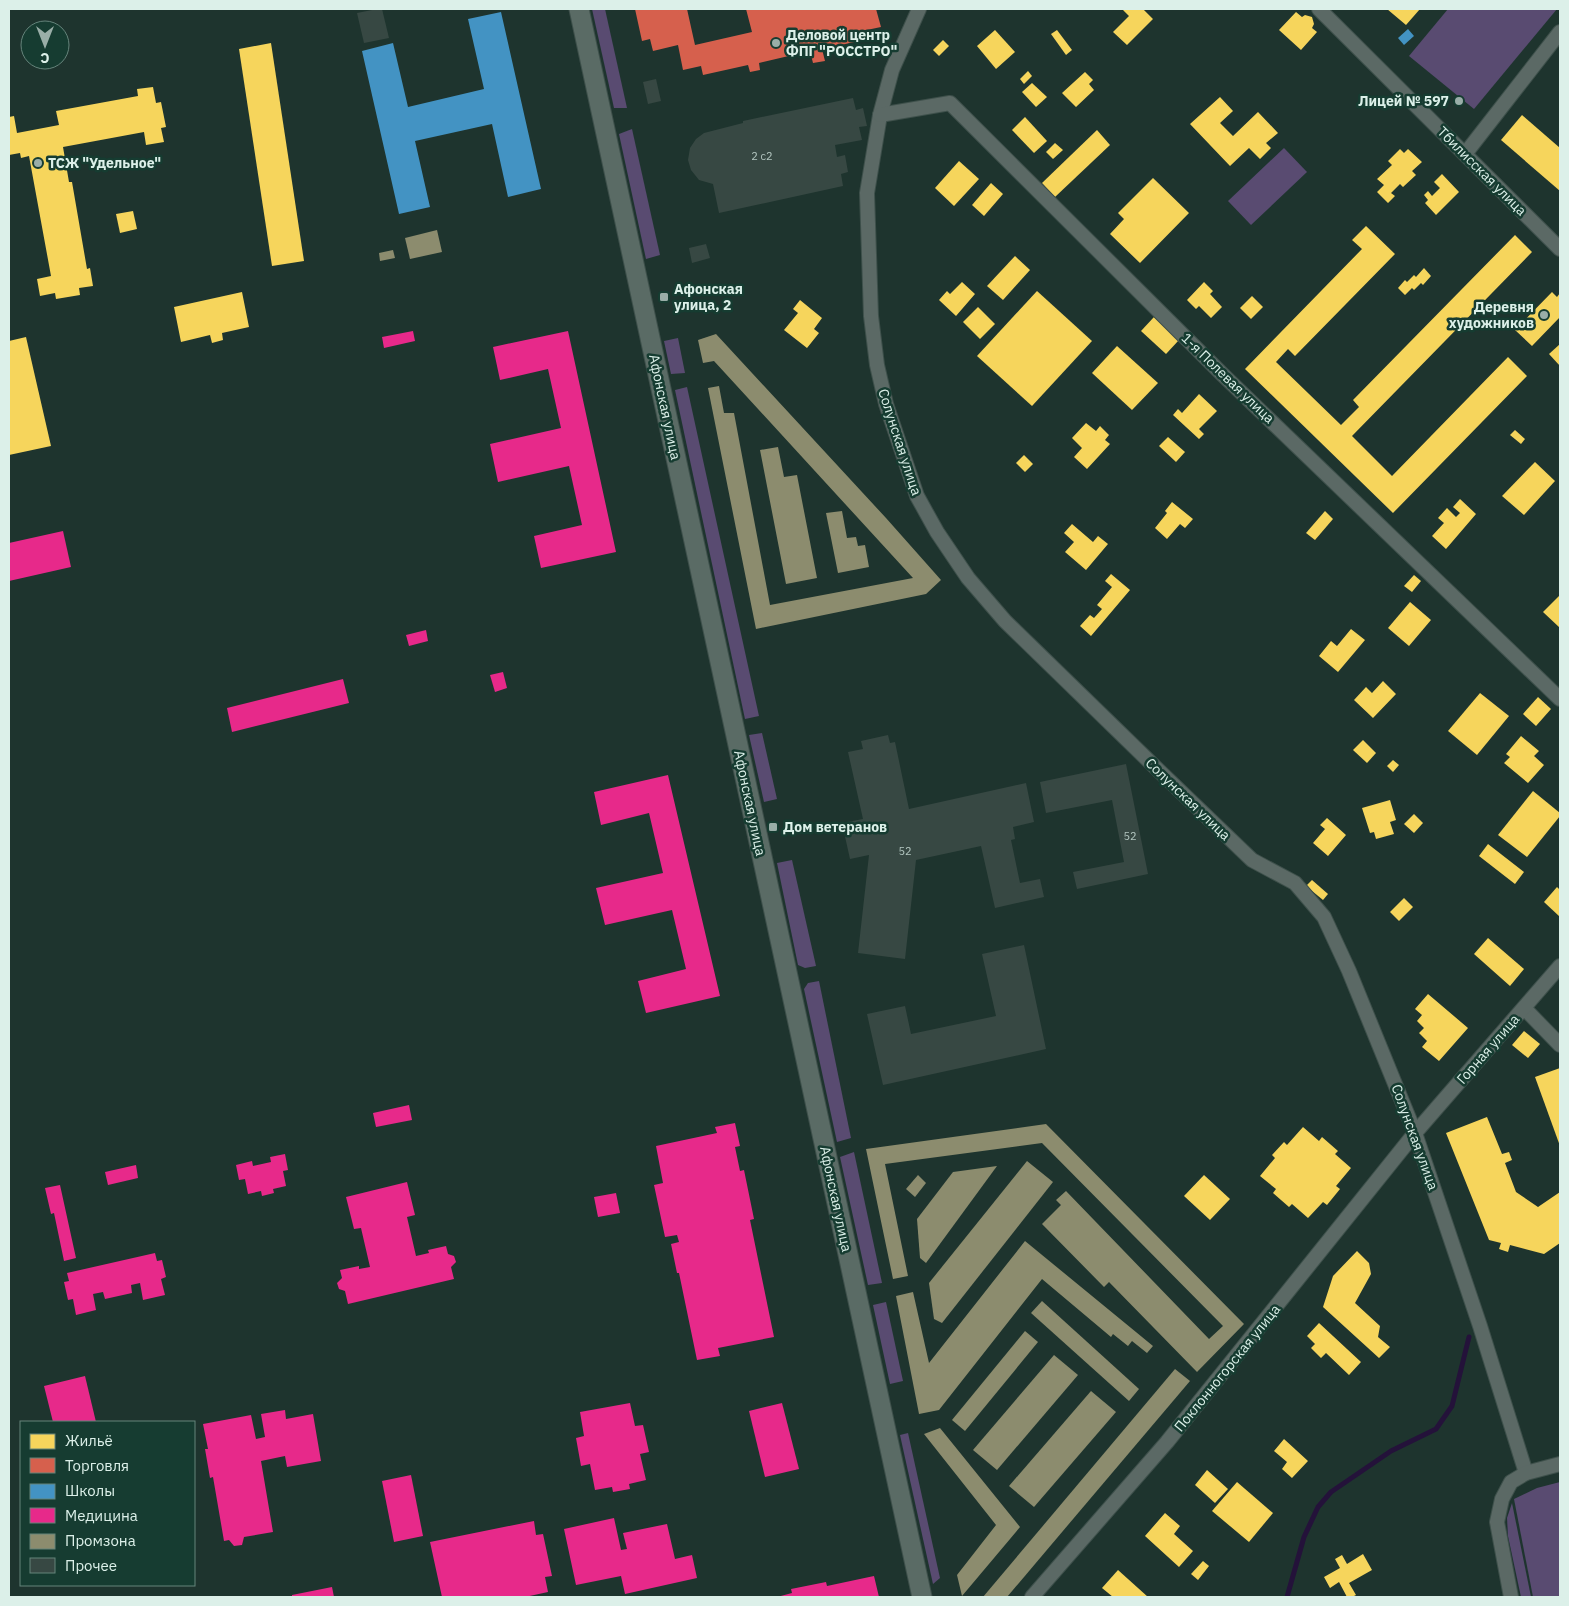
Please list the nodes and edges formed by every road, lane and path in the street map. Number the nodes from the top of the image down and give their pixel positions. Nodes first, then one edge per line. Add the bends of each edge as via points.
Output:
1 (579, 9) edge
2 (919, 9) edge
3 (1319, 9) edge
4 (1560, 32) edge
5 (880, 115) junction
6 (1465, 154) junction
7 (1560, 249) edge
8 (1560, 699) edge
9 (1560, 966) edge
10 (1524, 1008) junction
11 (1560, 1045) edge
12 (1415, 1133) junction
13 (1560, 1464) edge
14 (1526, 1473) junction
15 (922, 1597) edge
16 (1032, 1597) edge
17 (1512, 1597) edge

1 - 15 street, Афонская улица
2 - 5 street, Солунская улица via 892,70
3 - 6 street, Тбилисская улица
4 - 6 street
5 - 8 street, 1-я Полевая улица via 950,103 1222,374
5 - 12 street, Солунская улица via 867,193 871,316 886,404 917,496 936,532 968,578 1005,620 1252,860 1294,883 1324,918
6 - 7 street, Тбилисская улица
9 - 10 street, Горная улица
10 - 11 street
10 - 12 street, Горная улица
12 - 14 street, Солунская улица
12 - 16 street, Поклонногорская улица via 1167,1442
13 - 14 street
14 - 17 street via 1511,1482 1502,1499 1497,1522

